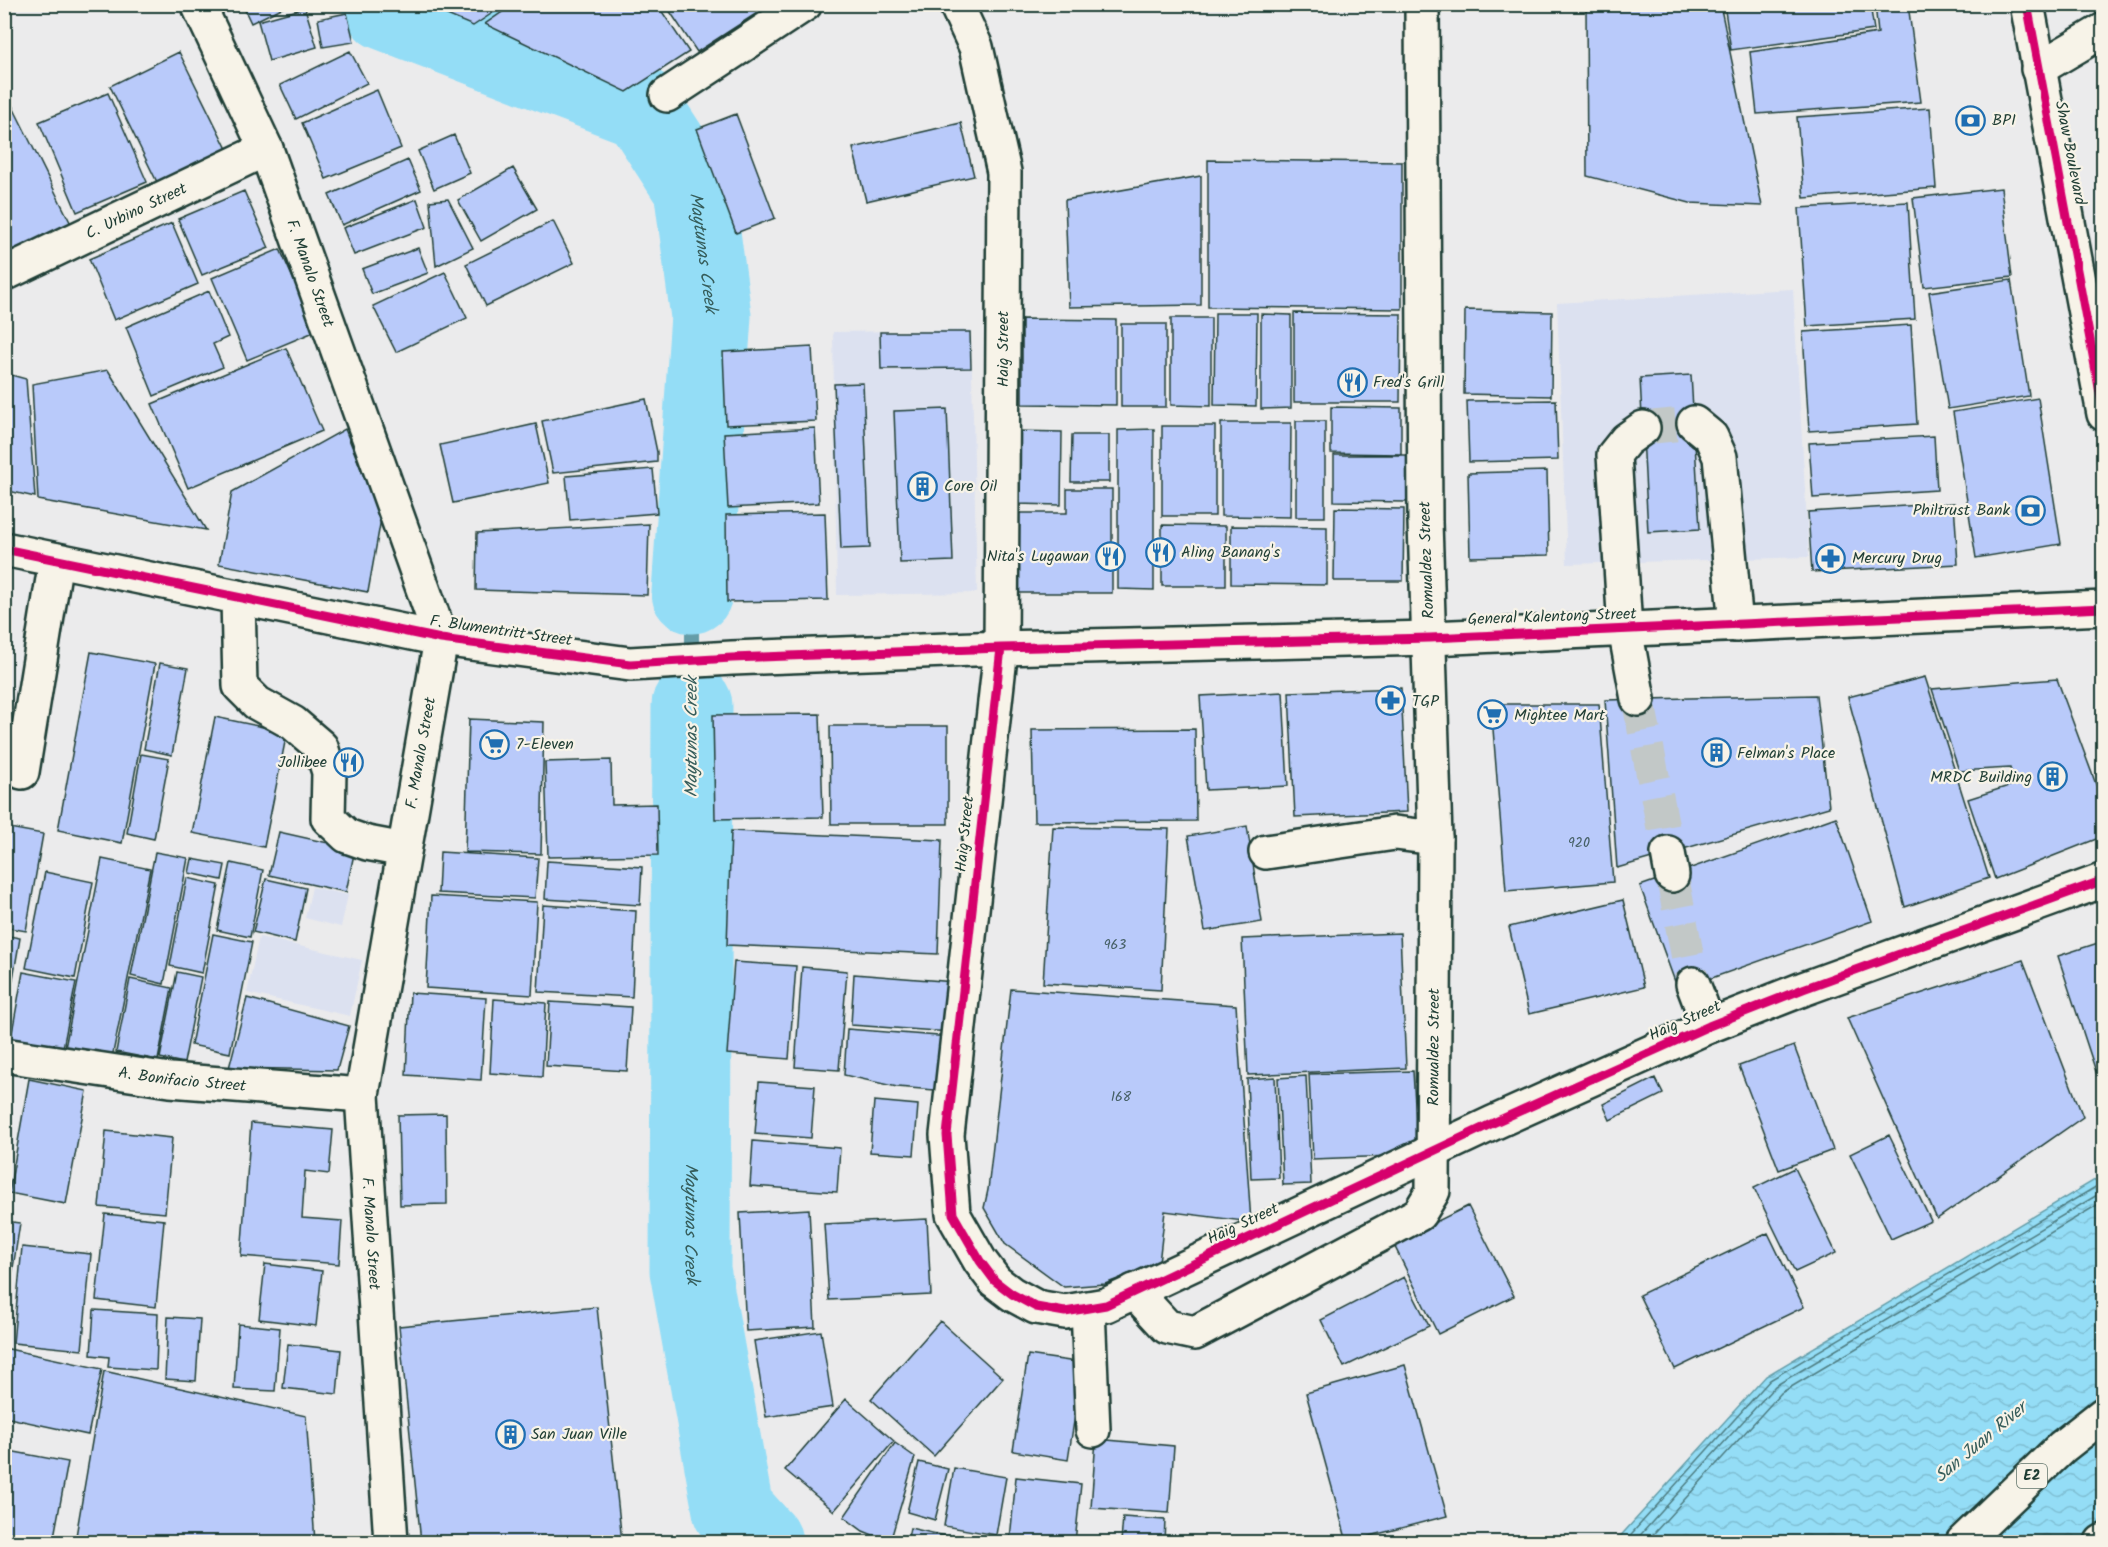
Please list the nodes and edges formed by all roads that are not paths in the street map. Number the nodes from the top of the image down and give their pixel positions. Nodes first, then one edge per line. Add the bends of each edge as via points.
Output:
1 (198, 4) edge
2 (805, 4) edge
3 (956, 4) edge
4 (1422, 4) edge
5 (2027, 4) edge
6 (2103, 30) edge
7 (2038, 69) junction
8 (667, 95) dead end
9 (266, 149) junction
10 (8, 272) dead end
11 (2103, 414) edge
12 (1694, 423) dead end
13 (1643, 428) tunnel mouth
14 (4, 549) edge
15 (56, 560) junction
16 (238, 597) junction
17 (2103, 608) edge
18 (1736, 625) junction
19 (1625, 629) junction
20 (1430, 638) junction
21 (441, 639) junction
22 (1001, 648) junction
23 (1638, 699) tunnel mouth
24 (22, 772) dead end
25 (1435, 837) junction
26 (404, 850) junction
27 (1266, 852) dead end
28 (2103, 879) edge
29 (1693, 984) tunnel mouth
30 (1709, 1026) junction
31 (4, 1055) edge
32 (362, 1095) junction
33 (1432, 1152) junction
34 (1134, 1291) junction
35 (1088, 1308) junction
36 (2103, 1414) edge
37 (1093, 1430) dead end
38 (391, 1542) edge
39 (1963, 1542) edge

1 - 9 main road, F. Manalo Street
2 - 8 main road
3 - 22 main road, Haig Street via 976,47 1004,172
4 - 20 main road, Romualdez Street via 1425,510
5 - 7 main road, Shaw Boulevard
6 - 7 main road
7 - 11 main road, Shaw Boulevard
9 - 10 main road, C. Urbino Street
9 - 21 main road, F. Manalo Street
12 - 18 main road via 1711,437 1720,457
13 - 19 main road via 1614,455
14 - 15 main road, F. Blumentritt Street
15 - 16 main road, F. Blumentritt Street
15 - 24 main road
16 - 21 main road, F. Blumentritt Street
16 - 26 main road via 240,686 257,703 293,723 321,747 329,772 328,818 347,836
17 - 18 main road, General Kalentong Street
18 - 19 main road, General Kalentong Street
19 - 20 main road, General Kalentong Street
19 - 23 main road
20 - 22 main road, General Kalentong Street
20 - 25 main road, Romualdez Street
21 - 22 main road, F. Blumentritt Street via 630,664
21 - 26 main road, F. Manalo Street
22 - 35 main road, Haig Street via 947,1135 953,1214 980,1261 995,1281 1012,1294 1036,1307 1065,1312
25 - 27 main road via 1395,833
25 - 33 main road, Romualdez Street
26 - 32 main road, F. Manalo Street
28 - 30 main road, Haig Street
29 - 30 main road
30 - 33 main road, Haig Street
31 - 32 main road, A. Bonifacio Street via 170,1080
32 - 38 main road, F. Manalo Street
33 - 34 main road, Haig Street
33 - 34 main road, Romualdez Street via 1432,1191 1419,1214 1195,1333 1167,1327
34 - 35 main road, Haig Street via 1106,1305
35 - 37 main road
36 - 39 main road, E2 via 2062,1447

